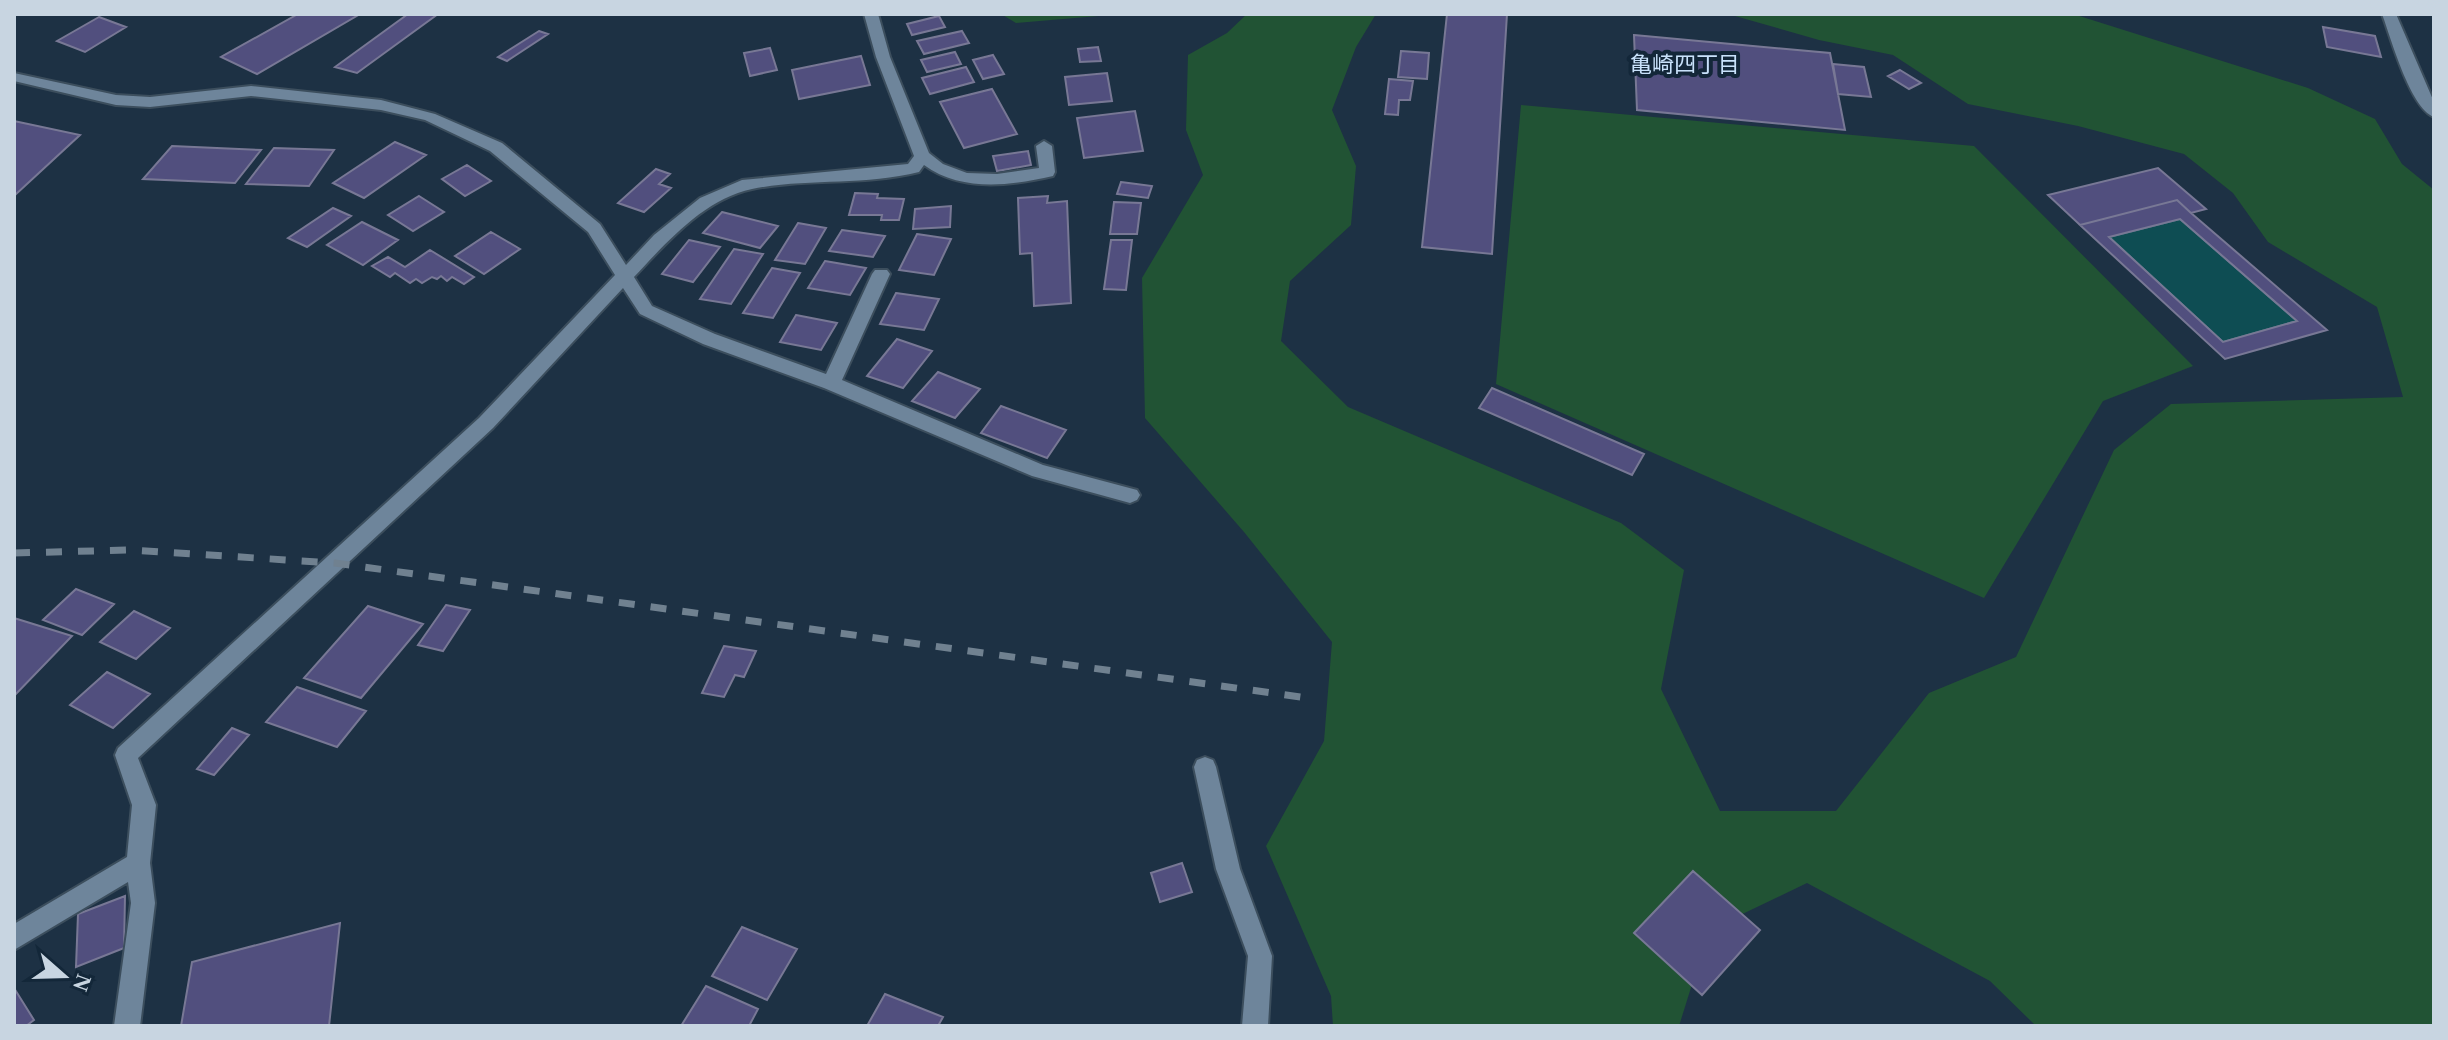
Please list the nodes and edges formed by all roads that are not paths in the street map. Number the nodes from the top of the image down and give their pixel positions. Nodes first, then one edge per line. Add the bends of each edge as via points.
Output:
1 (871, 14) edge
2 (2385, 16) edge
3 (14, 77) edge
4 (2434, 112) edge
5 (1044, 146) dead end
6 (922, 156) junction
7 (881, 274) dead end
8 (623, 277) junction
9 (831, 383) junction
10 (1130, 495) dead end
11 (1205, 767) dead end
12 (138, 863) junction
13 (14, 938) edge
14 (127, 1026) edge
15 (1255, 1026) edge

1 - 6 street
2 - 4 street
3 - 8 street via 116,100 150,102 251,91 381,105 430,117 496,147 594,228
5 - 6 street via 1047,172 972,182 936,168
6 - 8 street via 913,168 881,174 748,184 706,202
7 - 9 street
8 - 9 street via 646,310
8 - 12 street via 486,423 126,755 144,805
9 - 10 street via 1039,471
11 - 15 street via 1228,869 1260,956
12 - 13 street
12 - 14 street via 143,903

